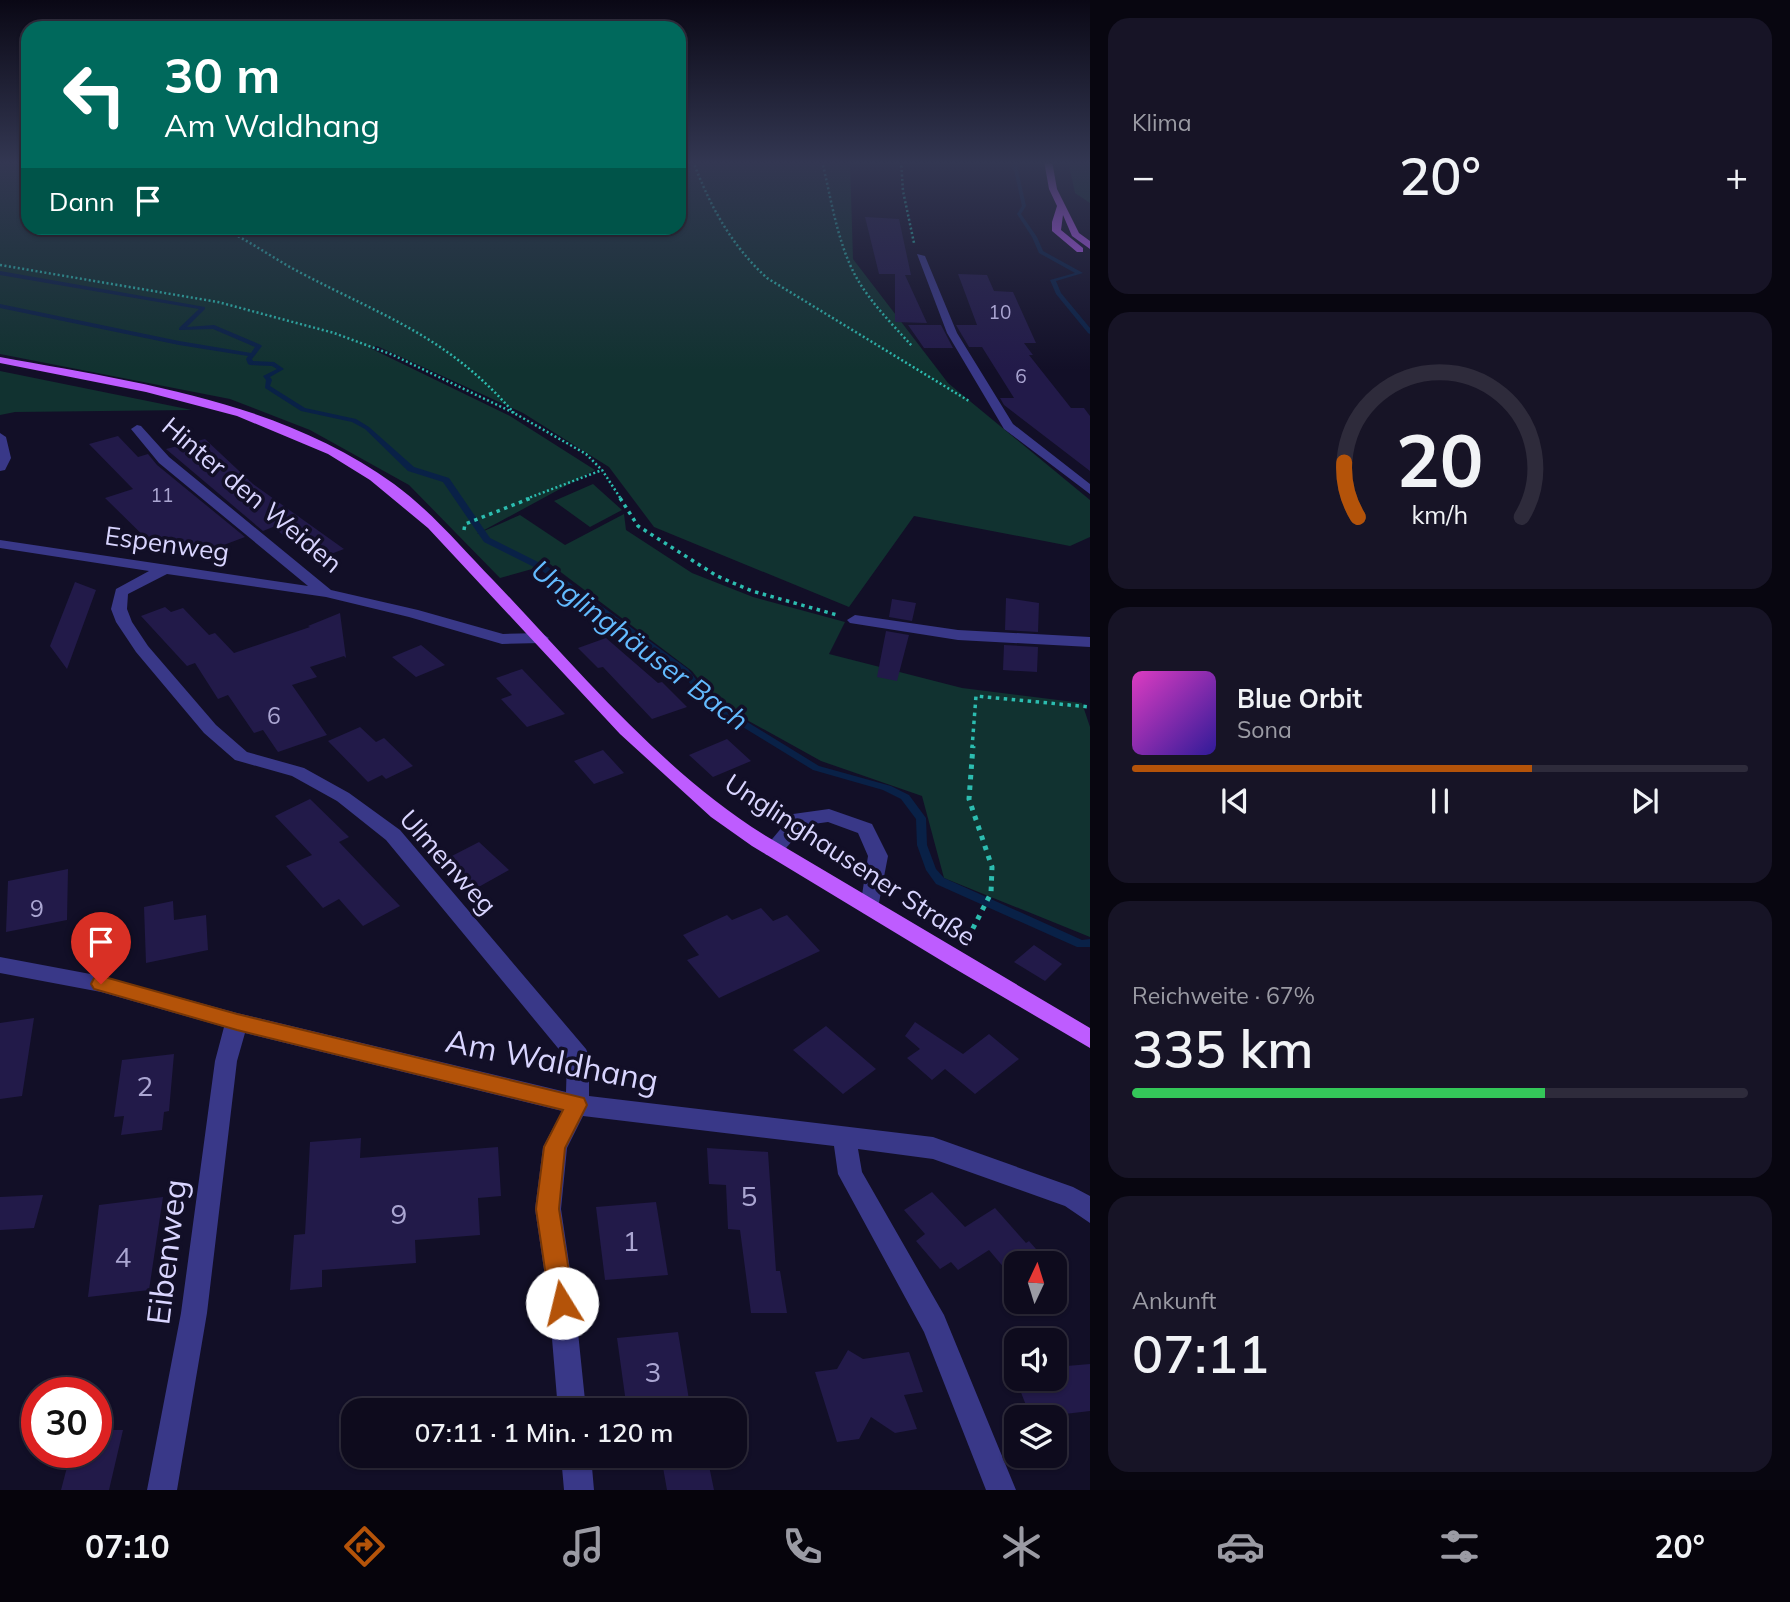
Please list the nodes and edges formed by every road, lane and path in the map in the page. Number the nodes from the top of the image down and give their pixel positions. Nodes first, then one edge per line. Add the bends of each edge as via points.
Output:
1 (724, 231) edge
2 (839, 231) edge
3 (912, 231) edge
4 (1057, 231) edge
5 (1074, 231) edge
6 (241, 235) edge
7 (1090, 246) edge
8 (920, 256) joint
9 (1090, 256) edge
10 (0, 265) edge
11 (912, 346) dead end
12 (0, 360) edge
13 (514, 413) junction
14 (999, 413) junction
15 (137, 429) dead end
16 (0, 437) edge
17 (0, 467) edge
18 (602, 470) junction
19 (1090, 490) edge
20 (465, 524) dead end
21 (0, 544) edge
22 (166, 568) junction
23 (326, 593) junction
24 (855, 620) joint
25 (541, 638) junction
26 (1090, 642) edge
27 (1090, 707) edge
28 (773, 850) junction
29 (870, 908) junction
30 (983, 912) dead end
31 (0, 965) edge
32 (237, 1022) junction
33 (1090, 1039) edge
34 (577, 1105) junction
35 (844, 1137) junction
36 (1090, 1211) edge
37 (571, 1398) edge
38 (577, 1468) edge
39 (162, 1490) edge
40 (579, 1490) edge
41 (1001, 1490) edge

1 - 14 path via 766,278 964,399
2 - 11 path via 855,275
3 - 8 path
4 - 9 main road
5 - 7 main road
6 - 13 path via 293,269 374,306 452,351 489,382
8 - 14 street via 952,334
10 - 13 path via 218,302 322,329 393,355
12 - 25 main road, Unglinghausener Straße via 206,402 249,415 345,458 378,478 429,523
13 - 18 path via 586,454
14 - 19 street via 1008,426
15 - 23 street, Hinter den Weiden via 164,460
16 - 17 street via 5,458
18 - 20 path
18 - 24 path via 638,526 717,576 752,591
21 - 22 street, Espenweg
22 - 23 street, Espenweg
22 - 34 street, Ulmenweg via 121,592 119,609 142,649 210,729 241,756 298,772 343,797 393,835 578,1056
23 - 25 street, Hinter den Weiden via 502,639
24 - 26 street via 958,635
25 - 28 main road, Unglinghausener Straße via 633,738 719,814
27 - 30 path via 976,696 969,799 992,867 991,892
28 - 29 main road, Unglinghausener Straße
28 - 29 street via 800,818 829,815 865,829 878,856
29 - 33 main road, Unglinghausener Straße
31 - 32 street, Am Waldhang via 101,984
32 - 34 street, Am Waldhang
32 - 39 street, Eibenweg via 226,1061 194,1313
34 - 35 street, Am Waldhang
34 - 37 street via 555,1147 548,1209
35 - 36 street, Am Waldhang via 933,1148 1073,1198
35 - 41 street via 850,1174 934,1324
38 - 40 street

